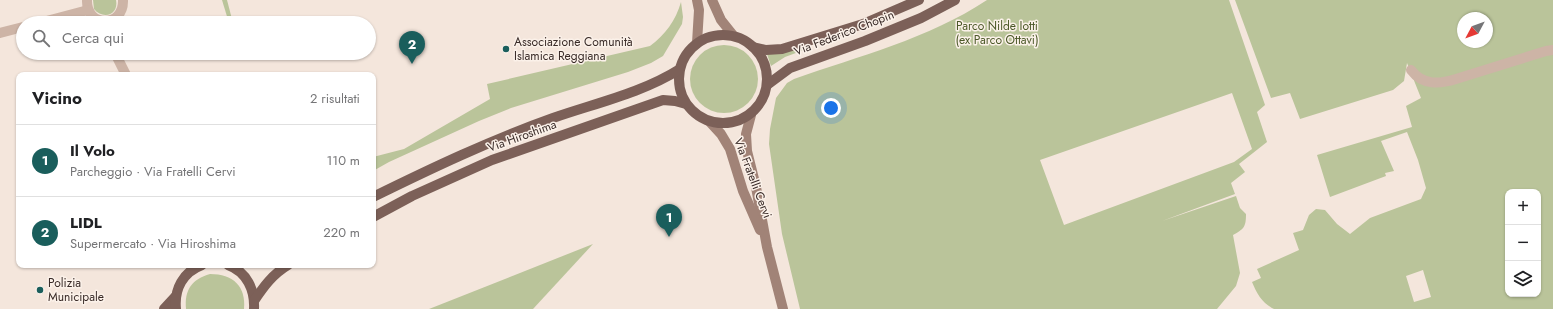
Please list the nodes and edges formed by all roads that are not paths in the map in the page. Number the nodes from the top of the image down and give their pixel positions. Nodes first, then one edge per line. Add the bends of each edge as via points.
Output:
1 (123, 0) edge
2 (698, 0) edge
3 (712, 0) edge
4 (919, 0) edge
5 (955, 0) edge
6 (88, 5) edge
7 (58, 16) edge
8 (94, 16) edge
9 (117, 16) edge
10 (16, 29) edge
11 (0, 33) edge
12 (734, 36) junction
13 (697, 43) junction
14 (753, 47) junction
15 (1553, 50) edge
16 (119, 60) edge
17 (122, 60) edge
18 (680, 69) junction
19 (1411, 70) dead end
20 (125, 72) edge
21 (126, 72) edge
22 (767, 85) junction
23 (686, 104) junction
24 (751, 115) junction
25 (710, 122) junction
26 (376, 196) edge
27 (376, 215) edge
28 (767, 247) junction
29 (236, 268) edge
30 (284, 268) edge
31 (186, 270) edge
32 (176, 296) junction
33 (254, 305) edge
34 (164, 309) edge
35 (176, 309) edge
36 (782, 309) edge

1 - 9 street via 122,10
2 - 13 main road
3 - 12 main road, Via Fratelli Cervi via 721,20
4 - 14 main road, Via Federico Chopin via 863,24 782,49 766,50
5 - 22 main road, Via Federico Chopin via 921,18 790,68
6 - 7 street
6 - 8 street
10 - 11 street
12 - 13 main road, Via Fratelli Cervi via 721,34
12 - 14 main road, Via Fratelli Cervi
13 - 18 main road, Via Fratelli Cervi via 683,60
14 - 22 main road, Via Fratelli Cervi via 766,69
15 - 19 street via 1436,83 1424,81
16 - 20 street
17 - 21 street
18 - 23 main road, Via Fratelli Cervi via 679,82
18 - 26 main road, Via Hiroshima via 655,83 553,118 474,149
22 - 24 main road, Via Fratelli Cervi via 764,95
23 - 25 main road, Via Fratelli Cervi via 697,115
23 - 27 main road, Via Hiroshima via 663,100 492,160
24 - 25 main road, Via Fratelli Cervi via 738,122
24 - 28 main road, Via Fratelli Cervi via 745,142
25 - 28 main road, Via Fratelli Cervi via 730,149 743,191
28 - 36 main road, Via Fratelli Cervi
29 - 33 main road via 253,290
30 - 33 main road via 268,280
31 - 32 main road
32 - 34 main road
32 - 35 main road

